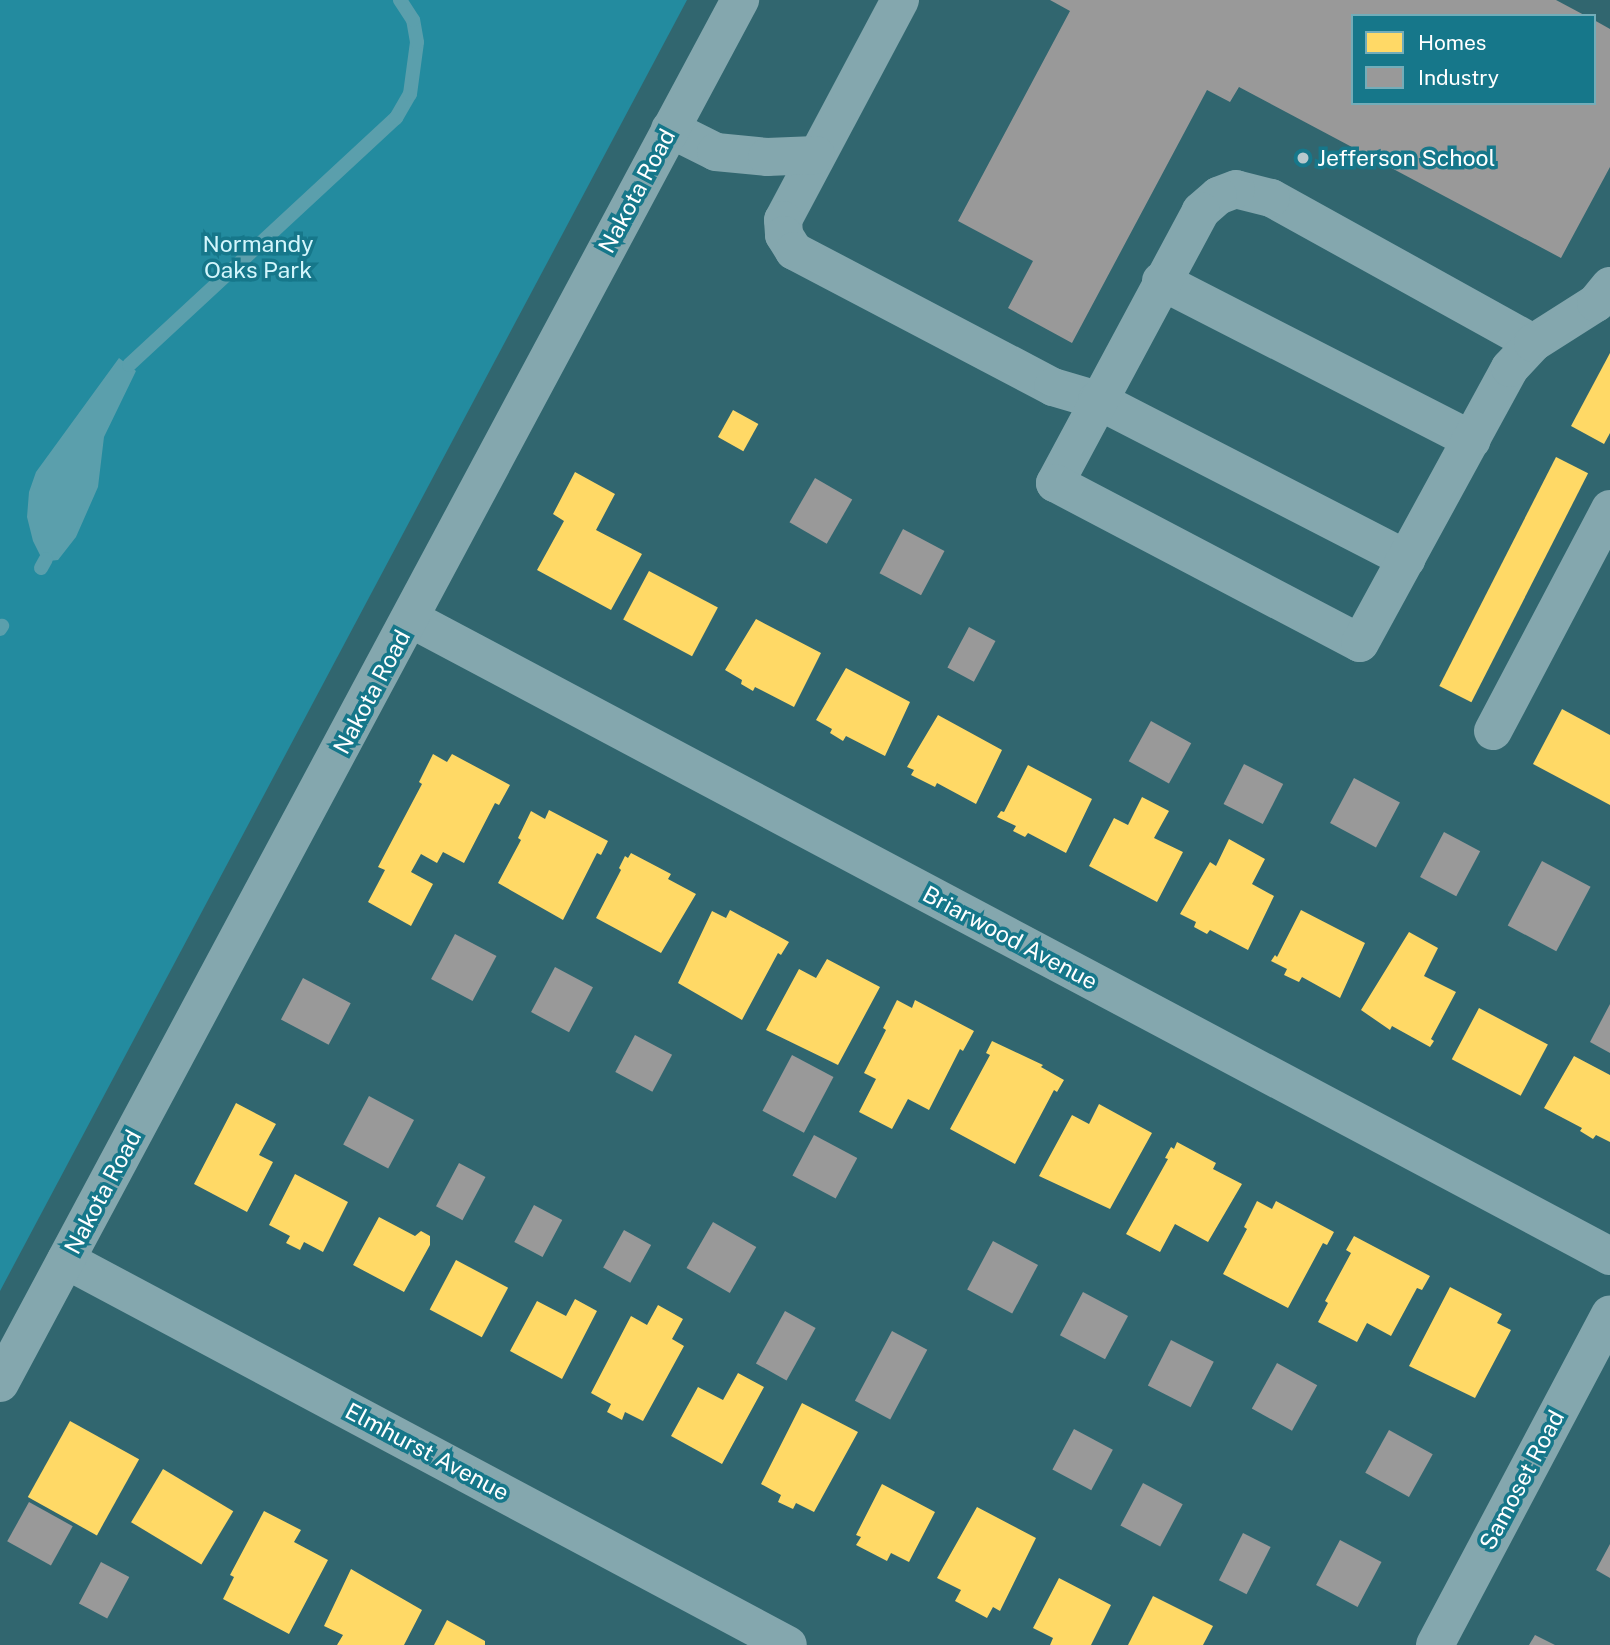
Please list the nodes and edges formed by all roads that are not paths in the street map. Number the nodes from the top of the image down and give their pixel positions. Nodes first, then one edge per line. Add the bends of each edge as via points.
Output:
1 (900, 0) edge
2 (738, 1) edge
3 (670, 129) junction
4 (816, 155) junction
5 (1161, 281) junction
6 (1610, 286) edge
7 (1533, 343) junction
8 (1097, 400) junction
9 (1472, 440) junction
10 (1610, 509) edge
11 (1406, 559) junction
12 (411, 619) junction
13 (1493, 732) dead end
14 (1610, 1256) edge
15 (66, 1260) junction
16 (1610, 1315) edge
17 (0, 1383) edge
18 (788, 1645) edge
19 (1435, 1645) edge

1 - 4 street
2 - 3 street, Nakota Road
3 - 4 street via 716,152
3 - 12 street, Nakota Road
4 - 8 street via 783,220 784,235 794,251 1053,387
5 - 7 street via 1200,211 1218,196 1236,189 1251,191
5 - 8 street
5 - 9 street
6 - 7 street via 1596,303
7 - 9 street via 1510,368
8 - 11 street
8 - 11 street via 1055,483 1360,643
9 - 11 street
10 - 13 street
12 - 14 street, Briarwood Avenue
12 - 15 street, Nakota Road
15 - 17 street, Nakota Road
15 - 18 street, Elmhurst Avenue
16 - 19 street, Samoset Road

